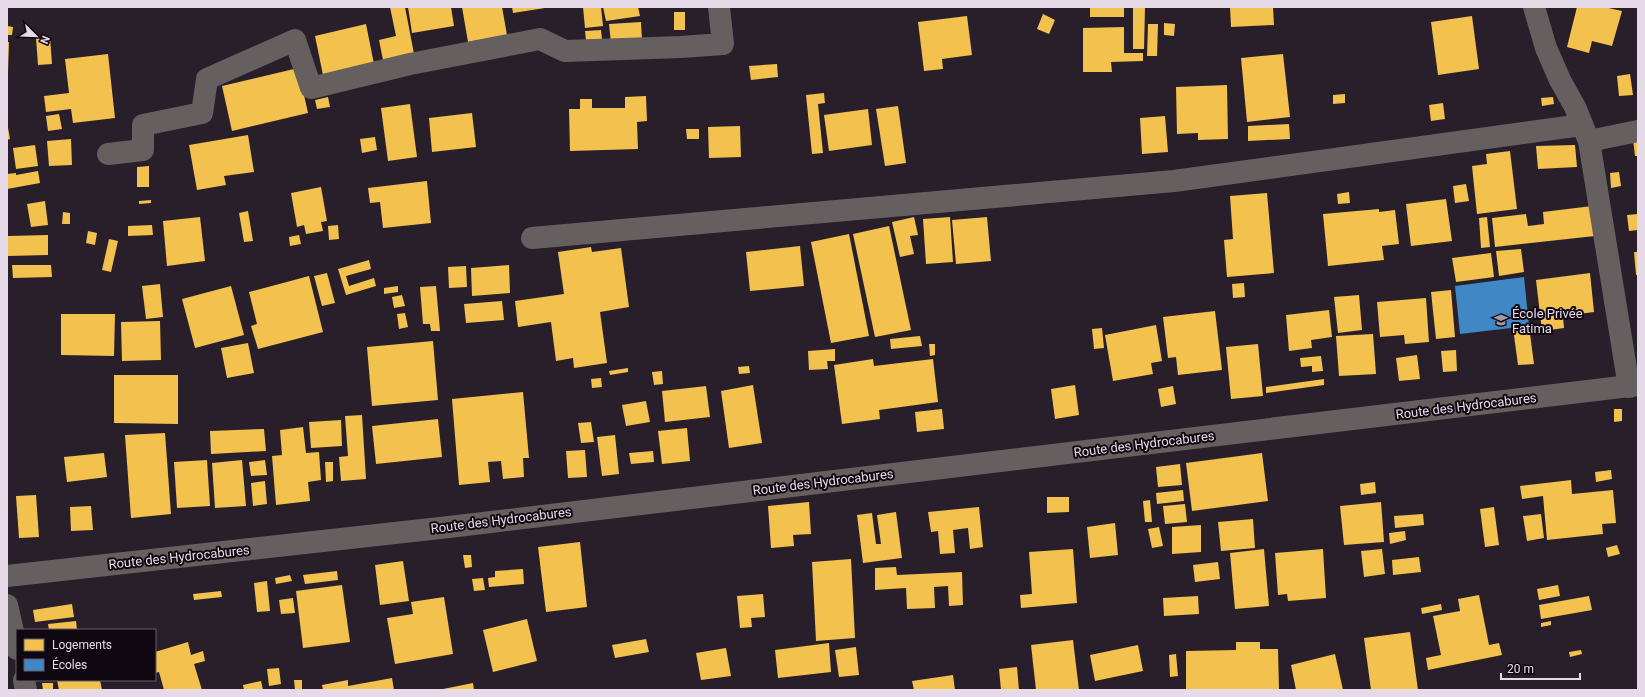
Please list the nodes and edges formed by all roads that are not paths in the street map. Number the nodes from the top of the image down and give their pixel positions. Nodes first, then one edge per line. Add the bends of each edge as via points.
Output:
1 (719, 7) edge
2 (1534, 7) edge
3 (1638, 131) edge
4 (1586, 133) junction
5 (108, 154) dead end
6 (532, 238) dead end
7 (1633, 386) edge
8 (7, 576) edge
9 (7, 605) edge
10 (16, 645) edge

1 - 5 street via 723,44 565,51 540,39 410,64 311,88 295,40 207,79 202,113 143,125 143,150
2 - 4 street via 1546,48
3 - 4 street
4 - 6 street via 1174,182
4 - 7 street
7 - 8 street, Route des Hydrocabures via 449,527
9 - 10 street

